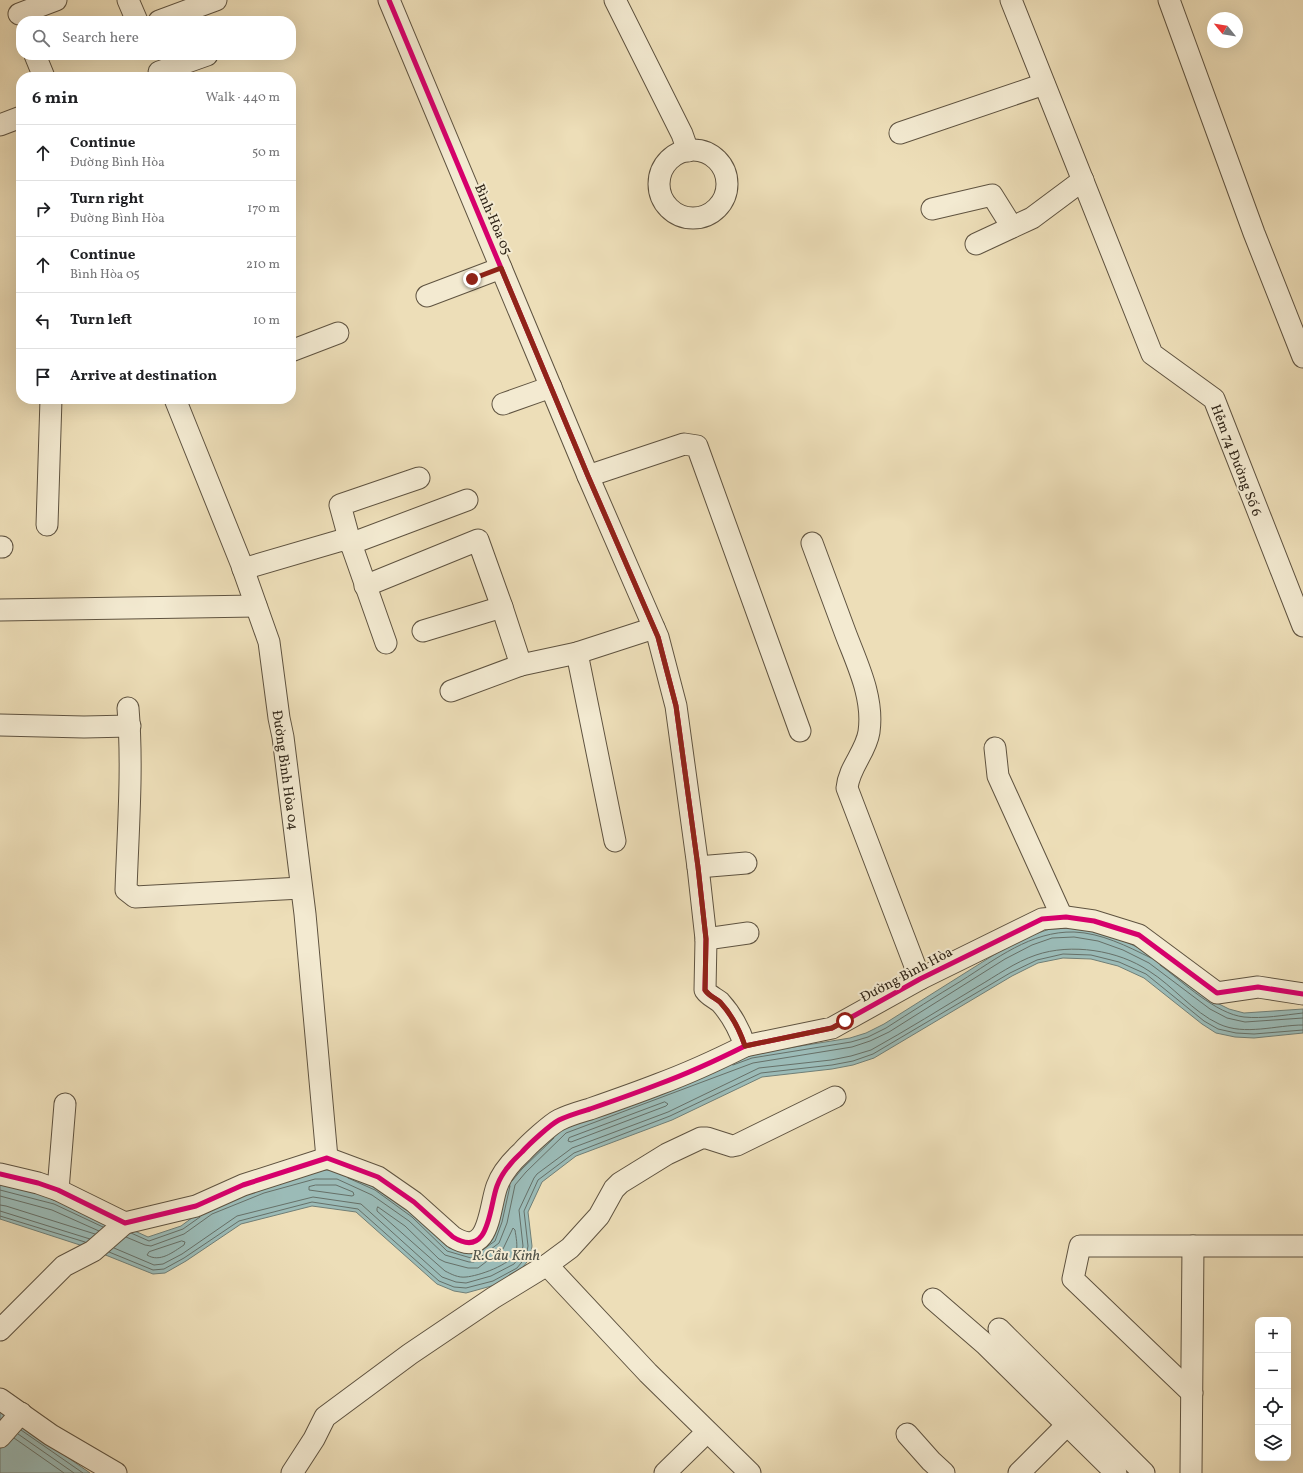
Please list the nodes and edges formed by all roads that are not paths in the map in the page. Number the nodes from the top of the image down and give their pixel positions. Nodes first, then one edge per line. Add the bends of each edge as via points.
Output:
1 (56, 0) edge
2 (128, 0) edge
3 (216, 0) edge
4 (389, 0) edge
5 (615, 0) edge
6 (1011, 0) edge
7 (1169, 0) edge
8 (18, 12) edge
9 (135, 16) edge
10 (173, 16) edge
11 (37, 60) edge
12 (192, 60) edge
13 (158, 71) edge
14 (42, 72) edge
15 (1044, 84) junction
16 (16, 119) edge
17 (0, 125) edge
18 (900, 132) dead end
19 (688, 151) dead end
20 (1083, 180) junction
21 (932, 210) dead end
22 (1012, 227) junction
23 (976, 244) dead end
24 (501, 268) junction
25 (427, 296) dead end
26 (338, 333) dead end
27 (296, 349) edge
28 (1303, 357) edge
29 (551, 387) junction
30 (51, 404) edge
31 (177, 404) edge
32 (503, 404) dead end
33 (588, 476) junction
34 (419, 478) dead end
35 (467, 500) dead end
36 (46, 525) dead end
37 (350, 541) junction
38 (812, 543) dead end
39 (243, 569) junction
40 (365, 586) junction
41 (256, 606) junction
42 (502, 607) junction
43 (0, 610) edge
44 (1303, 626) edge
45 (654, 628) junction
46 (423, 631) dead end
47 (386, 643) dead end
48 (577, 653) junction
49 (521, 664) junction
50 (451, 691) dead end
51 (0, 725) edge
52 (800, 730) dead end
53 (995, 748) dead end
54 (616, 841) dead end
55 (746, 863) dead end
56 (698, 867) junction
57 (301, 888) junction
58 (1062, 917) junction
59 (748, 933) dead end
60 (706, 939) junction
61 (920, 979) junction
62 (1303, 994) edge
63 (745, 1046) junction
64 (835, 1096) dead end
65 (65, 1104) dead end
66 (327, 1158) junction
67 (0, 1174) edge
68 (58, 1190) junction
69 (125, 1223) junction
70 (1193, 1246) junction
71 (1303, 1246) edge
72 (547, 1265) junction
73 (933, 1299) dead end
74 (0, 1330) edge
75 (998, 1330) dead end
76 (1192, 1392) junction
77 (0, 1399) edge
78 (1073, 1417) junction
79 (11, 1425) edge
80 (707, 1432) junction
81 (907, 1434) dead end
82 (116, 1473) edge
83 (292, 1473) edge
84 (666, 1473) edge
85 (750, 1473) edge
86 (944, 1473) edge
87 (1019, 1473) edge
88 (1116, 1473) edge
89 (1144, 1473) edge
90 (1191, 1473) edge

1 - 8 street
2 - 9 street
3 - 10 street
4 - 24 street, Bình Hòa 05
5 - 19 street
6 - 15 street, Hẻm 74 Đường Số 6
7 - 28 street via 1254,233
11 - 14 street
12 - 13 street
15 - 18 street
15 - 20 street, Hẻm 74 Đường Số 6
16 - 17 street
20 - 22 street via 1032,218
20 - 44 street, Hẻm 74 Đường Số 6 via 1152,354 1214,399
21 - 22 street via 992,195
22 - 23 street
24 - 25 street
24 - 29 street, Bình Hòa 05
26 - 27 street
29 - 32 street
29 - 33 street, Bình Hòa 05
30 - 36 street
31 - 39 street, Đường Bình Hòa 04
33 - 45 street, Bình Hòa 05
33 - 52 street via 684,444 697,446
34 - 37 street via 340,505
35 - 37 street
37 - 39 street
37 - 40 street
38 - 61 street via 867,691 869,732 863,751 849,776 847,788
39 - 41 street, Đường Bình Hòa 04
40 - 42 street via 478,540
40 - 47 street
41 - 43 street
41 - 57 street, Đường Bình Hòa 04 via 269,642
42 - 46 street
42 - 49 street
45 - 48 street
45 - 56 street, Bình Hòa 05 via 676,706
48 - 49 street
48 - 54 street
49 - 50 street
51 - 57 street via 84,727 129,717 130,780 126,890 135,897
53 - 58 street via 998,776
55 - 56 street
56 - 60 street
57 - 66 street, Đường Bình Hòa 04
58 - 61 street, Đường Bình Hòa via 1042,919
58 - 62 street, Đường Bình Hòa via 1094,921 1139,935 1217,993 1258,987
59 - 60 street
60 - 63 street via 705,990 723,1006 741,1032
61 - 63 street, Đường Bình Hòa via 832,1028
63 - 66 street, Đường Bình Hòa via 706,1066 557,1120 505,1169 497,1186 484,1232 480,1239 474,1242 468,1243 453,1237 414,1202 378,1177
64 - 72 street via 737,1145 701,1138 668,1154 616,1186 589,1227 570,1248
65 - 68 street
66 - 69 street via 242,1185 196,1206
67 - 68 street
68 - 69 street
69 - 74 street via 93,1251 64,1266
70 - 71 street
70 - 76 street
70 - 76 street via 1080,1246 1073,1279
72 - 80 street
72 - 83 street via 410,1354 325,1417
73 - 78 street
75 - 78 street
76 - 90 street
77 - 79 street
78 - 87 street
78 - 88 street
78 - 89 street
79 - 82 street via 51,1435
80 - 84 street
80 - 85 street
81 - 86 street

